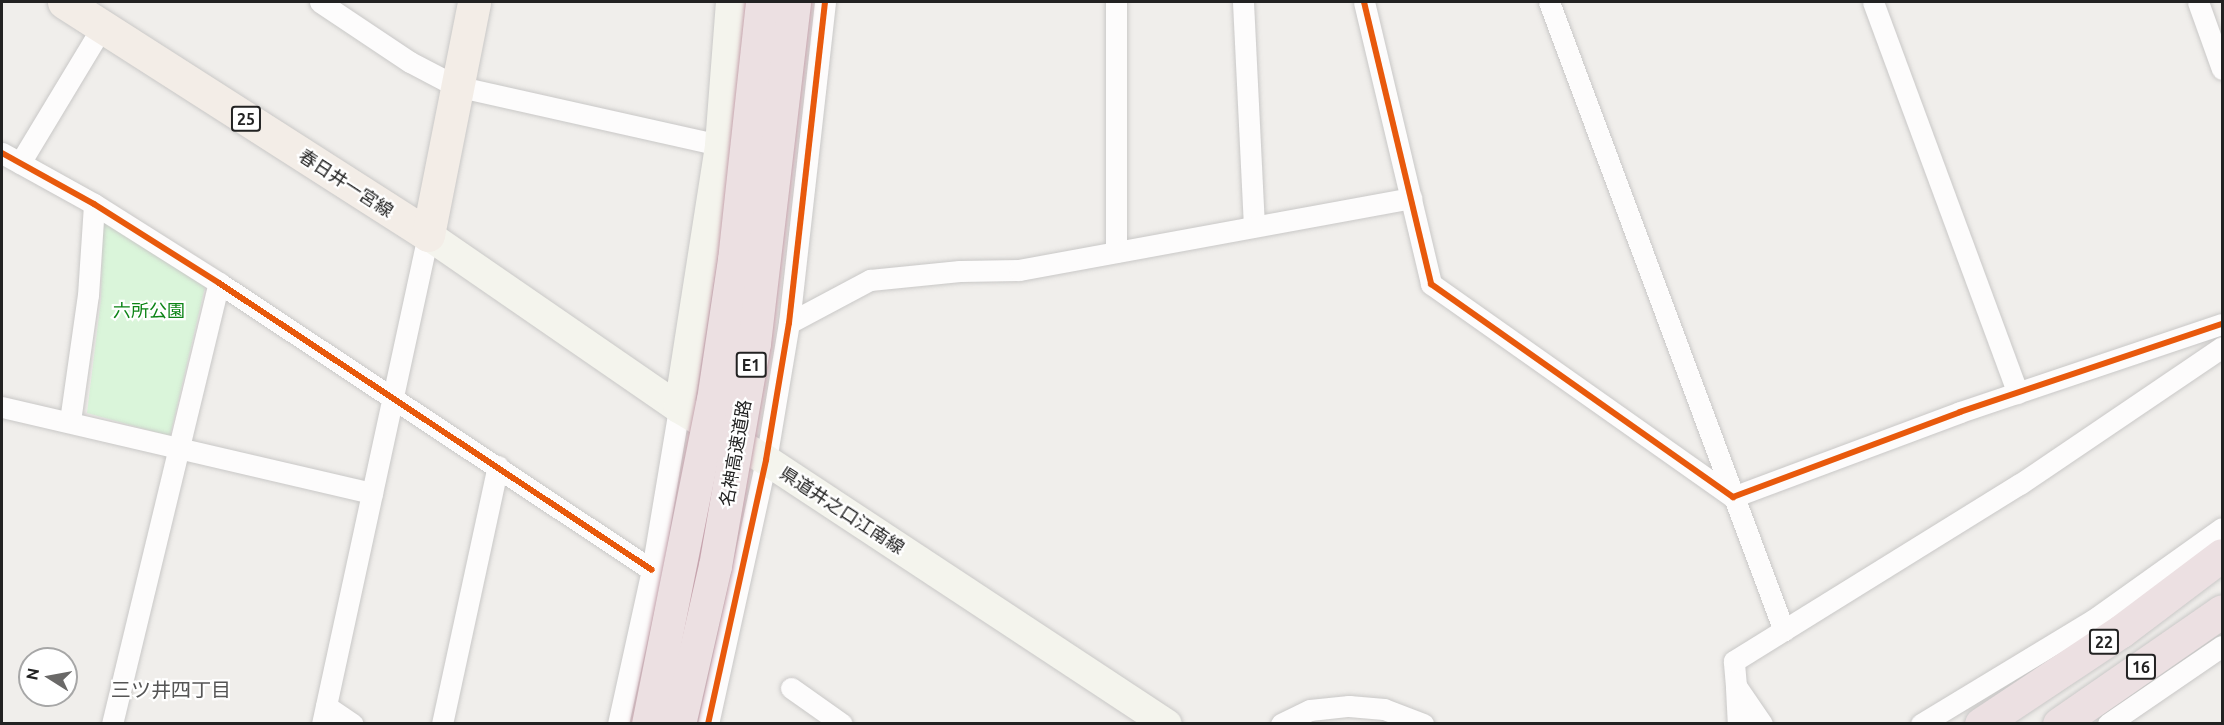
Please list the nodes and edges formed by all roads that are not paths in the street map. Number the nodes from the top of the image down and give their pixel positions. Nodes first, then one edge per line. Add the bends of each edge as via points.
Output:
1 (64, 2) edge
2 (474, 2) edge
3 (731, 2) edge
4 (762, 2) edge
5 (794, 2) edge
6 (825, 2) edge
7 (1116, 2) edge
8 (1244, 2) edge
9 (1364, 2) edge
10 (1549, 2) edge
11 (1873, 2) edge
12 (2198, 2) edge
13 (328, 4) edge
14 (102, 27) junction
15 (2223, 69) edge
16 (456, 86) junction
17 (720, 145) junction
18 (2, 153) edge
19 (20, 163) junction
20 (1411, 198) junction
21 (94, 204) junction
22 (1254, 226) junction
23 (428, 236) junction
24 (1116, 252) junction
25 (219, 283) junction
26 (789, 323) junction
27 (2223, 324) edge
28 (2223, 347) edge
29 (2018, 393) junction
30 (393, 400) junction
31 (2, 406) edge
32 (680, 408) junction
33 (70, 421) junction
34 (179, 447) junction
35 (766, 460) junction
36 (498, 466) junction
37 (372, 493) junction
38 (1733, 497) junction
39 (2223, 528) edge
40 (2223, 555) edge
41 (652, 570) junction
42 (2223, 580) edge
43 (2223, 610) edge
44 (2223, 618) edge
45 (1784, 631) junction
46 (2223, 646) edge
47 (1736, 686) junction
48 (791, 688) dead end
49 (324, 715) edge
50 (1740, 720) edge
51 (112, 723) edge
52 (352, 723) edge
53 (442, 723) edge
54 (618, 723) edge
55 (648, 723) edge
56 (679, 723) edge
57 (708, 723) edge
58 (842, 723) edge
59 (1167, 723) edge
60 (1281, 723) edge
61 (1424, 723) edge
62 (1762, 723) edge
63 (1921, 723) edge
64 (1981, 723) edge
65 (2015, 723) edge
66 (2059, 723) edge
67 (2067, 723) edge
68 (2108, 723) edge

1 - 14 main road, 春日井一宮線 / 25
2 - 16 main road
3 - 17 main road
4 - 55 highway, 名神高速道路 / E1, bridge via 734,260 713,400
5 - 56 highway, 名神高速道路 / E1, bridge via 754,343 715,566
6 - 26 street
7 - 24 street
8 - 22 street
9 - 20 street
10 - 38 street
11 - 29 street
12 - 15 street
13 - 16 street via 410,62
14 - 19 street
14 - 23 main road, 春日井一宮線 / 25
16 - 17 street
16 - 23 main road
17 - 32 main road
18 - 19 street
19 - 21 street
20 - 22 street
20 - 38 street via 1431,284
21 - 25 street
21 - 33 street via 88,295
22 - 24 street
23 - 30 street
23 - 32 main road, 県道井之口江南線
24 - 26 street via 1019,270 870,280
25 - 30 street
25 - 34 street
26 - 35 street
27 - 29 street
28 - 45 street via 2020,484
29 - 38 street
30 - 36 street
30 - 37 street
31 - 33 street
32 - 35 main road, 県道井之口江南線
32 - 41 street
33 - 34 street
34 - 37 street
34 - 51 street
35 - 57 street
35 - 59 main road, 県道井之口江南線
36 - 41 street
36 - 53 street
37 - 49 street
38 - 45 street
39 - 63 street via 2093,620
40 - 64 highway, 22 via 2121,631
41 - 54 street
42 - 65 highway, 16
43 - 66 highway, 16
44 - 67 highway, 22
45 - 47 street via 1734,661
46 - 68 street
47 - 50 street
47 - 62 street
48 - 58 street
49 - 52 street
60 - 61 street via 1310,710 1349,706 1384,709

